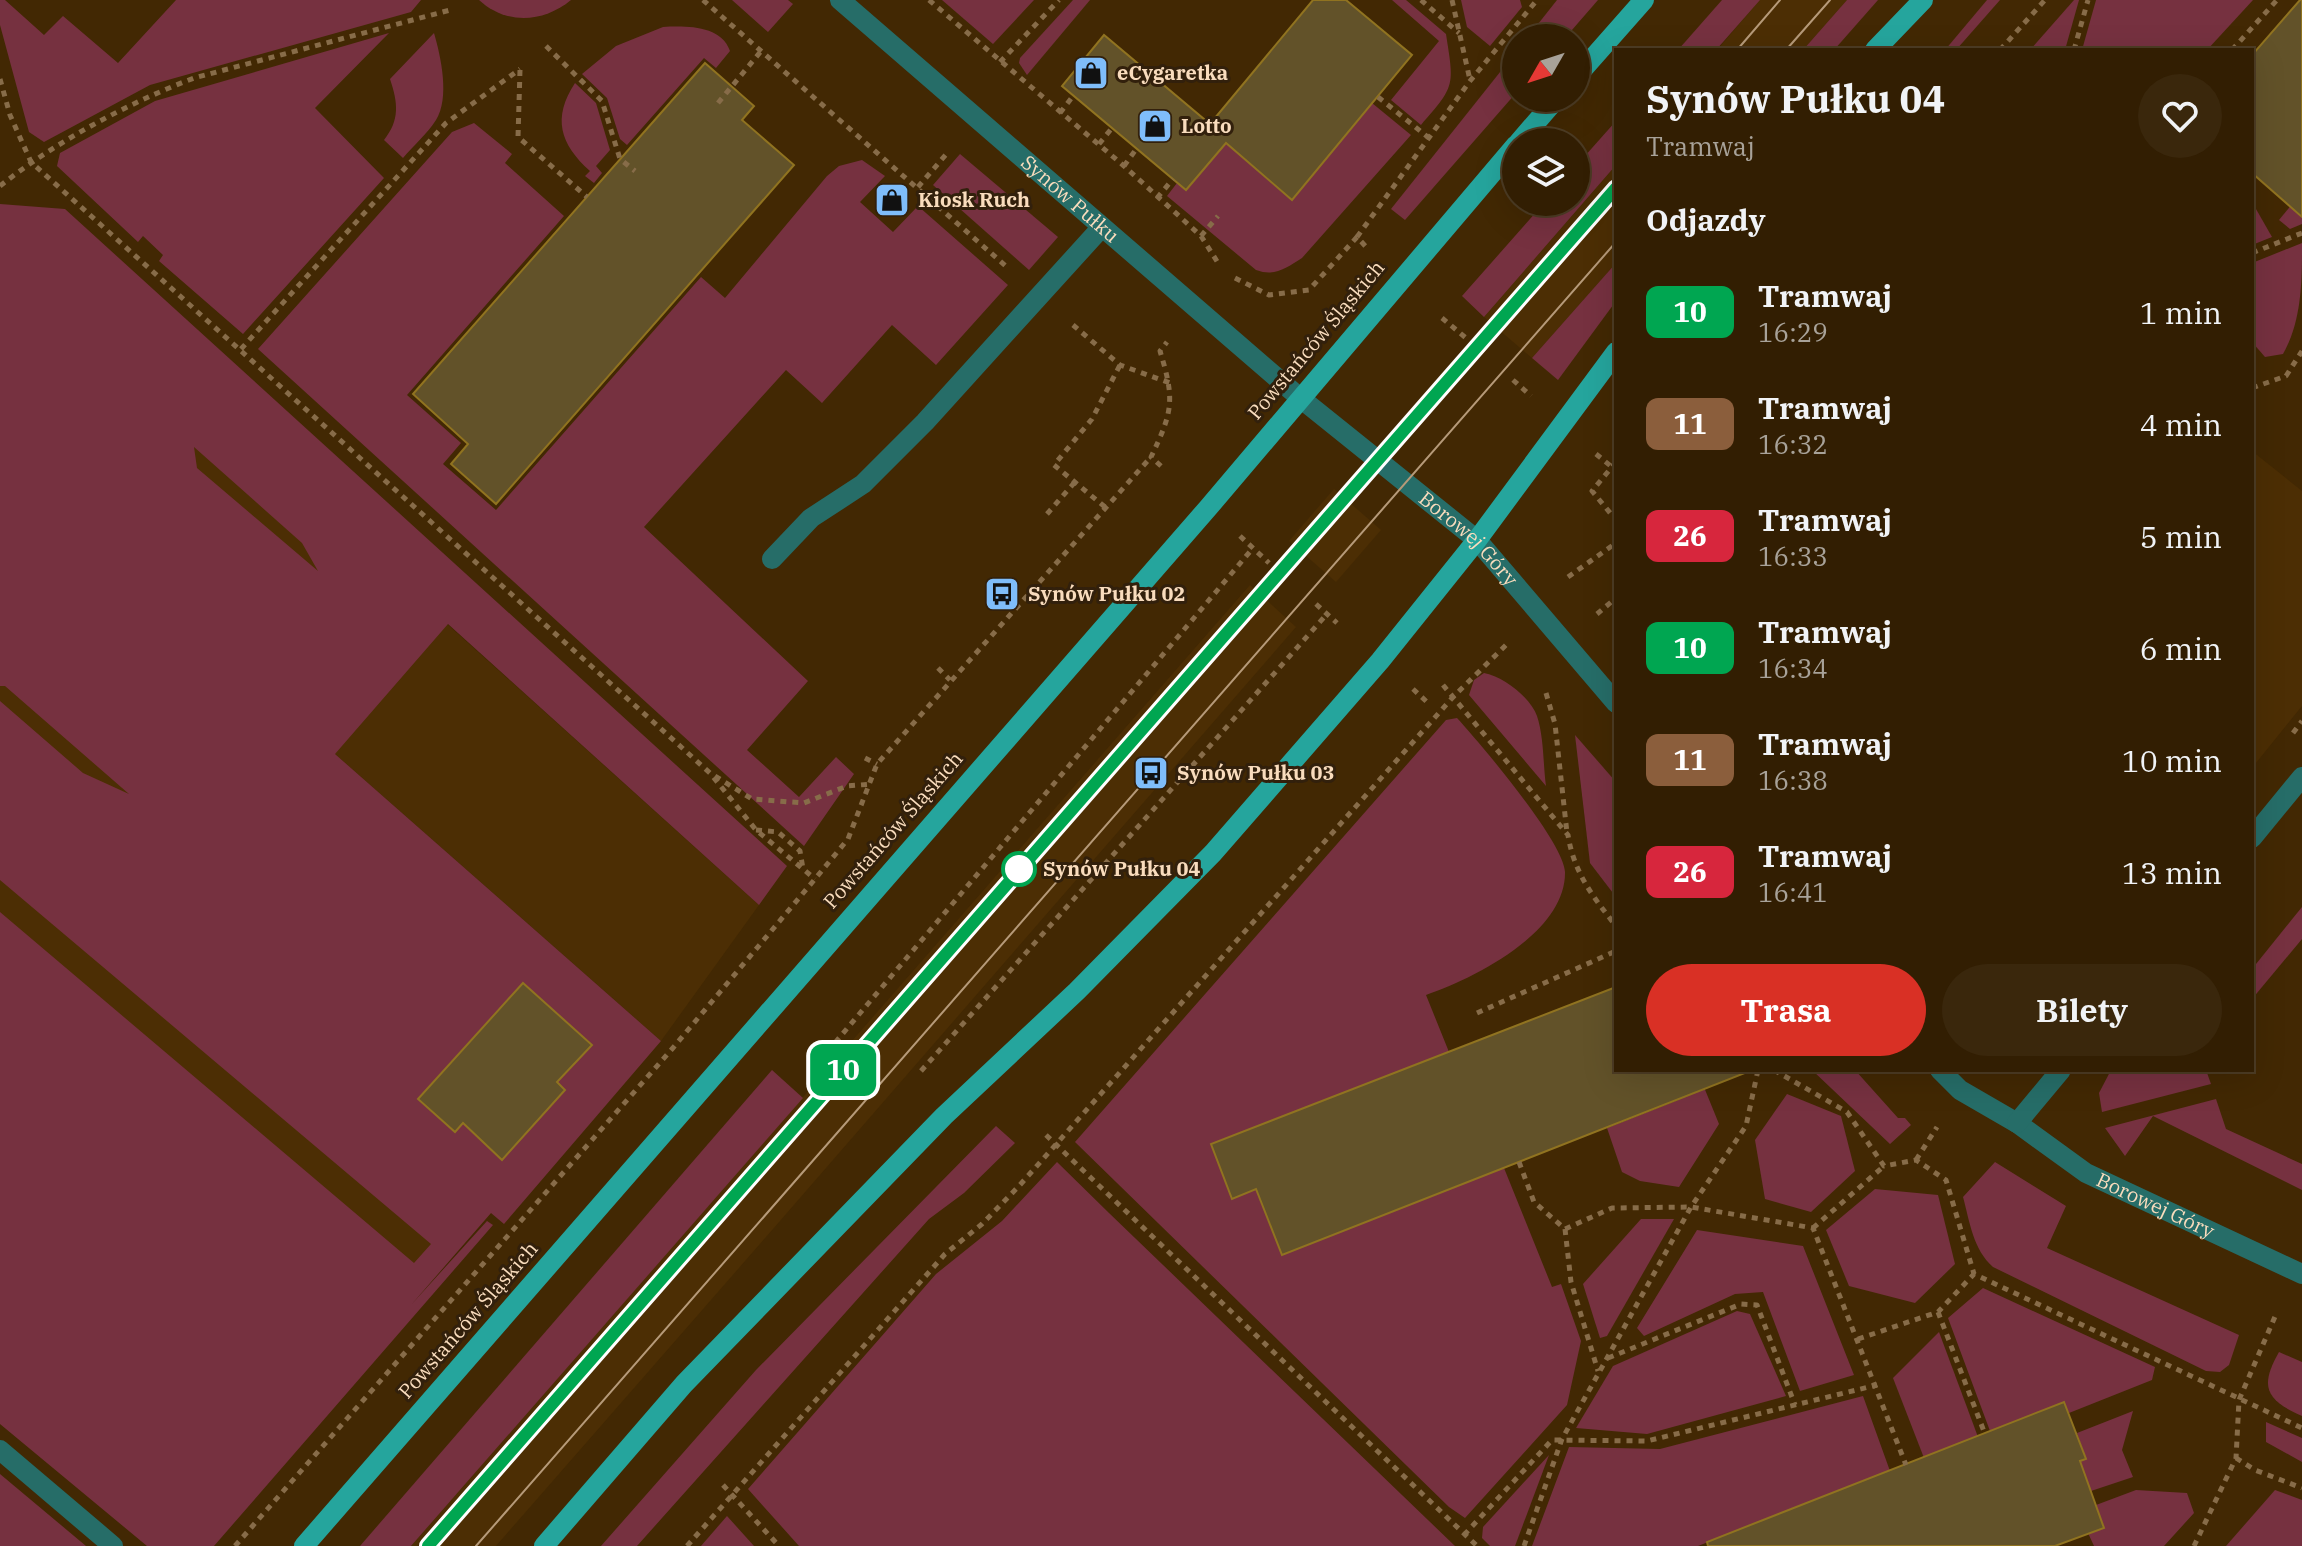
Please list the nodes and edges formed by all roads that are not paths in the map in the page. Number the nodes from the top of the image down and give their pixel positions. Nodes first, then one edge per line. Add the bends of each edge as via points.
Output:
1 (840, 0) edge
2 (1644, 0) edge
3 (1923, 0) edge
4 (1877, 48) edge
5 (1590, 61) edge
6 (1545, 112) edge
7 (1531, 128) edge
8 (1502, 161) edge
9 (1101, 228) junction
10 (1614, 355) edge
11 (1299, 397) junction
12 (1477, 540) junction
13 (772, 559) dead end
14 (1614, 701) edge
15 (2302, 777) edge
16 (2254, 836) edge
17 (1942, 1072) edge
18 (2059, 1072) edge
19 (2017, 1123) junction
20 (2298, 1272) edge
21 (0, 1450) edge
22 (113, 1546) edge
23 (304, 1546) edge
24 (544, 1546) edge

1 - 9 street, Synów Pułku
2 - 5 main road
3 - 4 main road
6 - 7 main road, Powstańców Śląskich
8 - 11 main road, Powstańców Śląskich
9 - 11 street, Synów Pułku
9 - 13 street via 863,484 811,518
10 - 12 main road
11 - 12 street, Borowej Góry
11 - 23 main road, Powstańców Śląskich
12 - 14 street, Borowej Góry
12 - 24 main road via 1213,853 944,1116 695,1372
15 - 16 street
17 - 19 street, Borowej Góry via 1960,1090
18 - 19 street
19 - 20 street, Borowej Góry via 2086,1173
21 - 22 street

